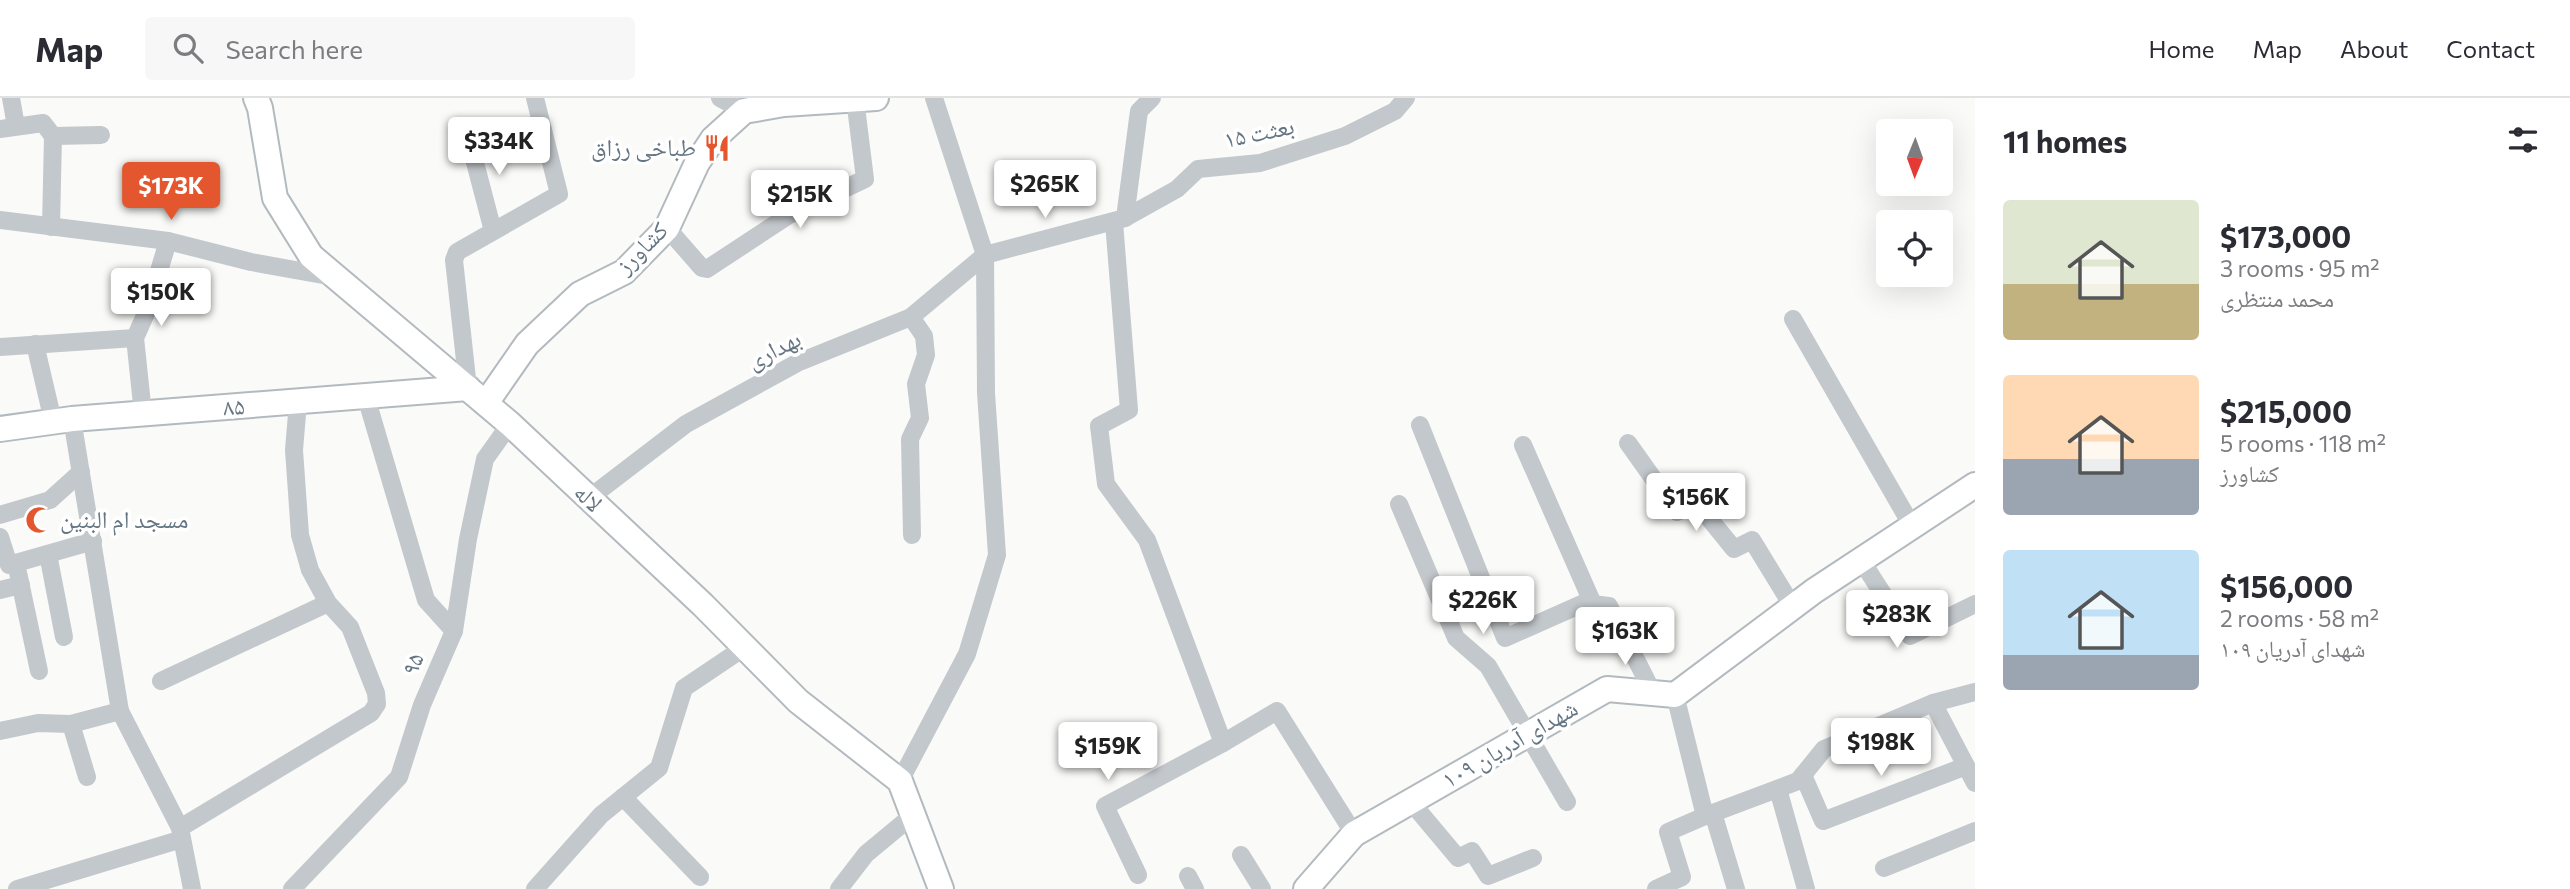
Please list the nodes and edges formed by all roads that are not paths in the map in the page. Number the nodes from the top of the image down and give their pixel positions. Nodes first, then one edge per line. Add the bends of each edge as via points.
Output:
1 (10, 98) edge
2 (256, 98) edge
3 (535, 98) edge
4 (720, 98) edge
5 (934, 98) edge
6 (1152, 98) edge
7 (1406, 98) edge
8 (866, 99) edge
9 (785, 101) edge
10 (744, 111) junction
11 (8, 127) edge
12 (467, 132) dead end
13 (101, 135) dead end
14 (53, 136) junction
15 (0, 220) edge
16 (1119, 220) junction
17 (51, 227) junction
18 (667, 228) junction
19 (493, 231) junction
20 (168, 241) junction
21 (985, 255) junction
22 (334, 277) junction
23 (911, 317) junction
24 (1793, 319) dead end
25 (135, 338) junction
26 (35, 344) junction
27 (0, 347) edge
28 (477, 396) junction
29 (366, 397) junction
30 (298, 402) junction
31 (143, 414) junction
32 (63, 420) junction
33 (510, 424) junction
34 (1420, 425) dead end
35 (0, 429) edge
36 (1628, 443) dead end
37 (1523, 445) dead end
38 (82, 472) junction
39 (1975, 485) edge
40 (589, 499) junction
41 (1399, 504) dead end
42 (0, 514) edge
43 (1912, 526) junction
44 (912, 535) dead end
45 (0, 537) edge
46 (93, 541) junction
47 (48, 554) junction
48 (1861, 560) junction
49 (16, 563) junction
50 (21, 585) junction
51 (0, 590) edge
52 (328, 603) junction
53 (1593, 604) junction
54 (1975, 604) edge
55 (1793, 607) junction
56 (454, 631) junction
57 (64, 638) dead end
58 (745, 647) junction
59 (40, 671) dead end
60 (161, 681) dead end
61 (1975, 692) edge
62 (1664, 694) junction
63 (1933, 703) junction
64 (120, 711) junction
65 (71, 724) junction
66 (0, 731) edge
67 (1529, 733) junction
68 (1223, 743) junction
69 (1803, 775) junction
70 (87, 777) dead end
71 (1973, 778) edge
72 (900, 781) junction
73 (1778, 789) junction
74 (624, 797) junction
75 (1411, 802) junction
76 (1567, 802) dead end
77 (914, 815) junction
78 (1709, 815) junction
79 (1975, 831) edge
80 (181, 833) junction
81 (1354, 834) junction
82 (1241, 855) dead end
83 (1533, 858) dead end
84 (1884, 868) dead end
85 (1138, 876) dead end
86 (700, 877) dead end
87 (17, 889) edge
88 (192, 889) edge
89 (292, 889) edge
90 (535, 889) edge
91 (839, 889) edge
92 (941, 889) edge
93 (1262, 889) edge
94 (1306, 889) edge
95 (1656, 889) edge
96 (1736, 889) edge
97 (1806, 889) edge

1 - 11 street
2 - 22 street, لاله via 275,198 311,257
3 - 19 street via 559,194
4 - 10 street
5 - 21 street
6 - 16 street via 1139,111
7 - 16 street, بعثت ۱۵ via 1395,111 1345,136 1261,163 1198,169 1177,190
8 - 9 street
8 - 18 street via 865,179 789,215 707,269
9 - 10 street
10 - 18 street, کشاورز via 713,139 697,163
11 - 14 street via 43,123
12 - 19 street
13 - 14 street
14 - 17 street
15 - 17 street
16 - 21 street, بعثت ۱۵
16 - 68 street via 1129,410 1099,426 1106,484 1147,540
17 - 20 street
18 - 28 street, کشاورز via 624,272 580,294
19 - 28 street via 457,251 454,260
20 - 22 street
20 - 25 street
21 - 23 street, بهداری
21 - 72 street via 986,393 997,555 967,654
22 - 28 street, لاله
23 - 40 street, بهداری via 797,363 686,424
23 - 44 street via 924,336 926,355 916,384 920,418 909,439
24 - 43 street
25 - 26 street
25 - 31 street
26 - 27 street
26 - 32 street
28 - 29 street, ۸۵
28 - 33 street, لاله
29 - 30 street, ۸۵
29 - 56 street via 426,600
30 - 31 street, ۸۵
30 - 52 street via 294,450 300,535 310,570
31 - 32 street, ۸۵
32 - 35 street, ۸۵
32 - 38 street
33 - 40 street, لاله
33 - 56 street, ۹۵ via 485,459
34 - 53 street via 1505,638 1584,603
36 - 55 street via 1677,512 1695,501 1734,549 1752,540
37 - 53 street
38 - 42 street via 50,500
38 - 46 street
39 - 43 street
40 - 58 street, لاله
41 - 67 street via 1456,638 1488,666
43 - 48 street
45 - 49 street via 9,565
46 - 47 street
46 - 64 street
47 - 49 street
47 - 57 street
48 - 54 street via 1910,636
48 - 55 street
49 - 50 street
50 - 51 street
50 - 59 street
52 - 60 street
52 - 80 street via 349,626 377,704 371,713
53 - 62 street via 1609,606
55 - 62 street
56 - 89 street, ۹۵ via 398,777
58 - 72 street, لاله via 798,701
58 - 74 street via 684,688 659,768
61 - 63 street
62 - 67 street, شهدای آدریان ۱۰۹ via 1607,688
62 - 78 street
63 - 69 street via 1824,748
63 - 71 street
64 - 65 street
64 - 80 street
65 - 66 street via 38,723
65 - 70 street
67 - 75 street, شهدای آدریان ۱۰۹
67 - 76 street
68 - 81 street via 1277,711
68 - 85 street via 1105,806
69 - 71 street via 1822,821
69 - 73 street
72 - 77 street, لاله
73 - 78 street
73 - 97 street
74 - 86 street
74 - 90 street via 601,815
75 - 81 street, شهدای آدریان ۱۰۹
75 - 83 street via 1458,858 1472,851 1488,876
77 - 91 street via 866,854
77 - 92 street, لاله
78 - 95 street via 1668,832 1682,877
78 - 96 street
79 - 84 street
80 - 87 street
80 - 88 street
81 - 94 street, شهدای آدریان ۱۰۹
82 - 93 street

